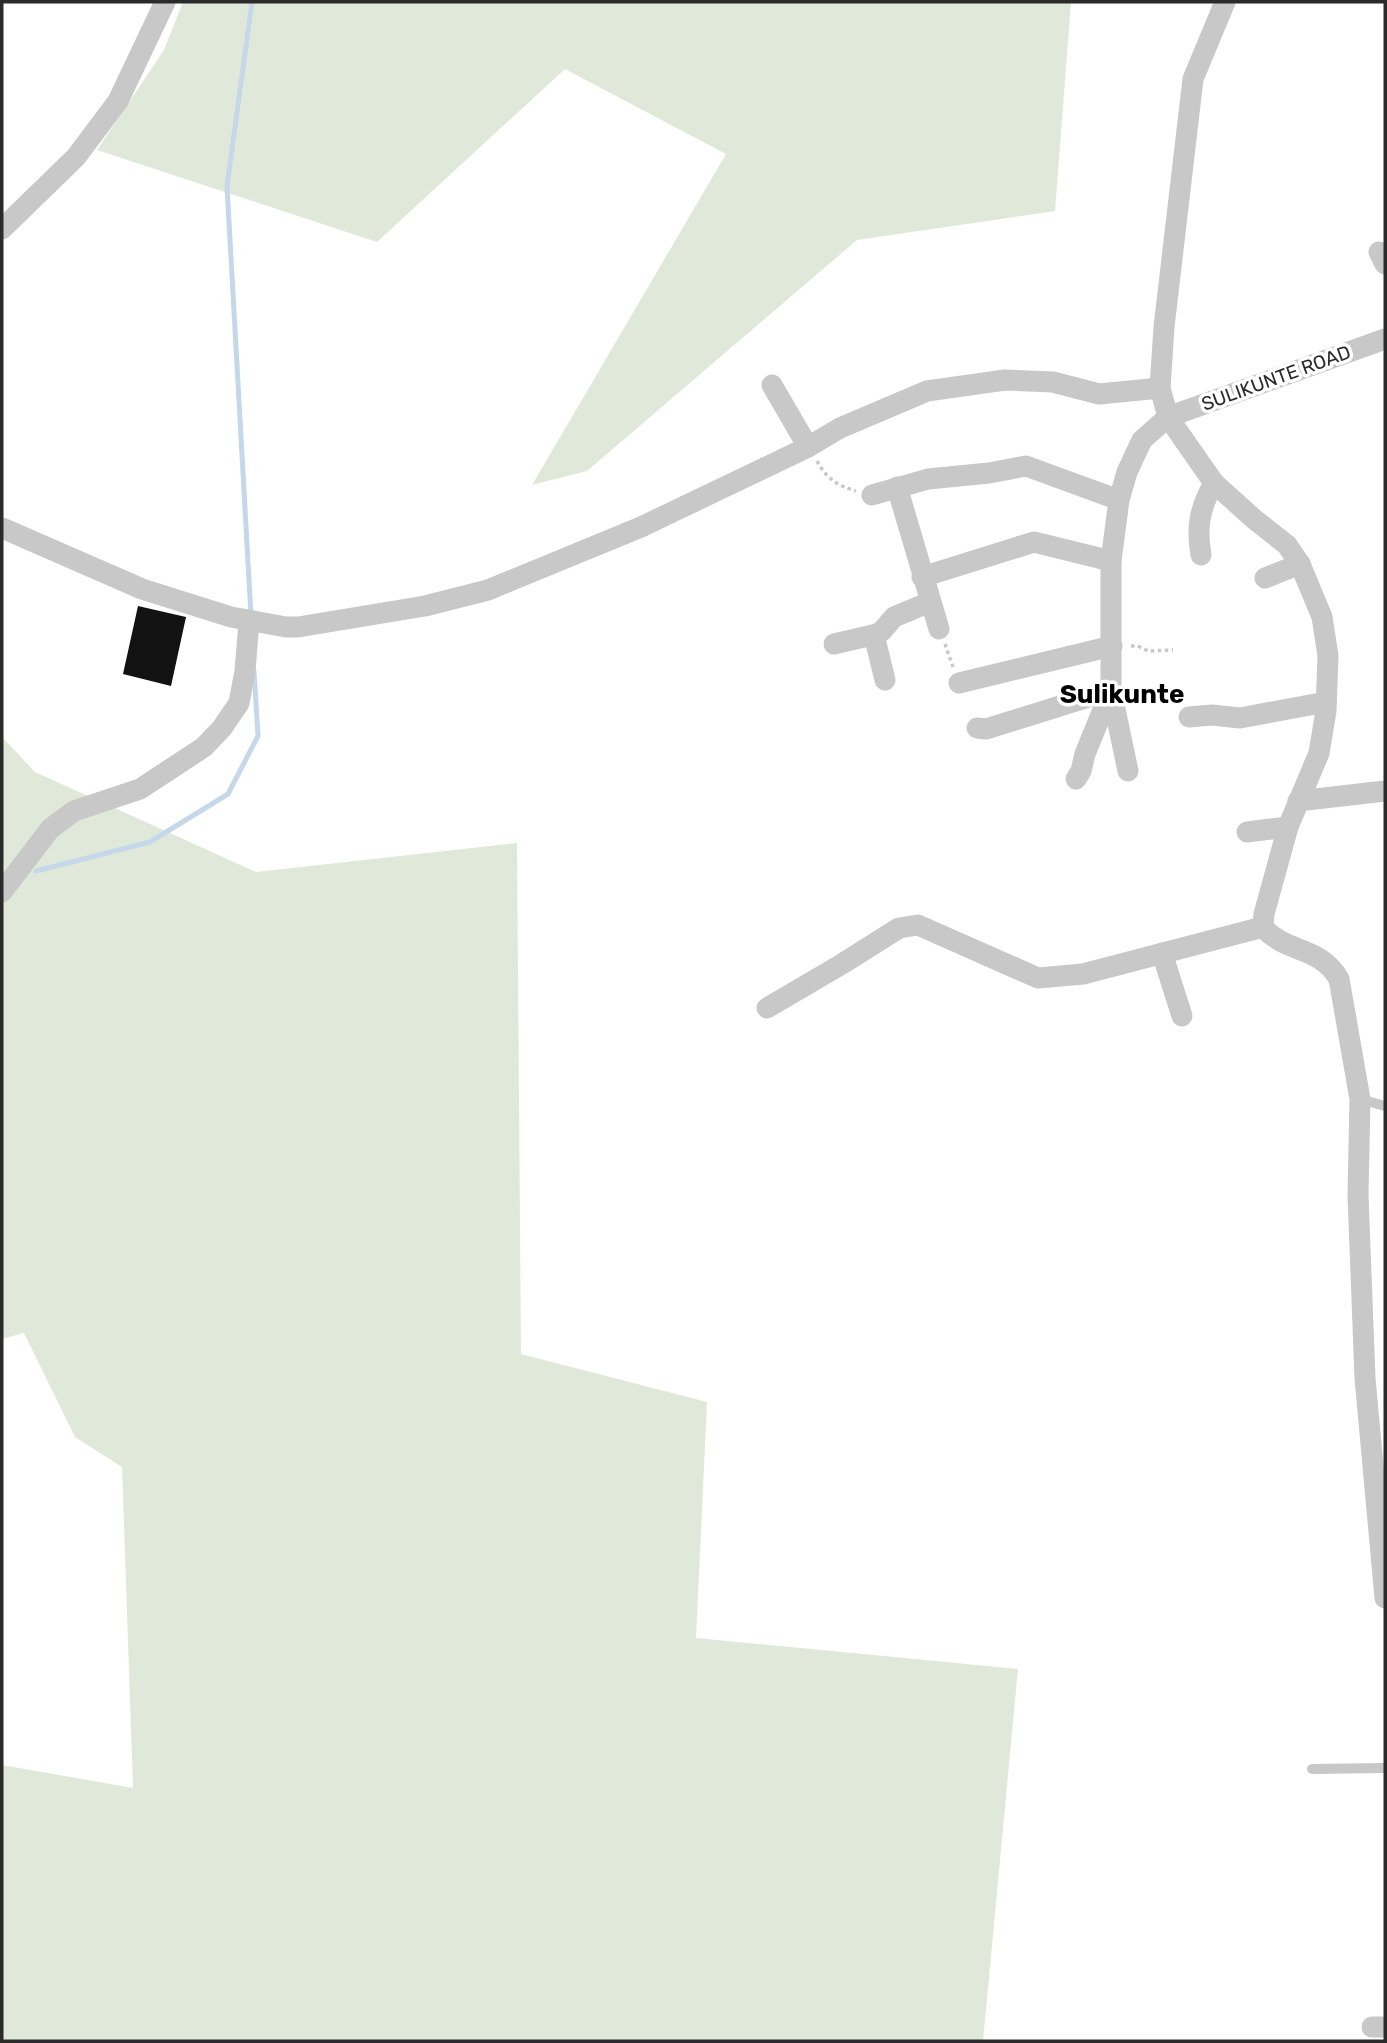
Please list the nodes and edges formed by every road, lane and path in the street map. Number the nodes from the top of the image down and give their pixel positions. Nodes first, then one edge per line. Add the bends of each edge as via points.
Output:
1 (165, 2) edge
2 (1225, 2) edge
3 (2, 229) edge
4 (1385, 339) edge
5 (772, 385) dead end
6 (1160, 388) junction
7 (1168, 416) junction
8 (808, 447) junction
9 (1214, 483) junction
10 (897, 486) junction
11 (872, 495) joint
12 (1119, 500) junction
13 (2, 528) edge
14 (1201, 555) dead end
15 (1111, 561) junction
16 (1300, 564) junction
17 (922, 576) junction
18 (1265, 578) dead end
19 (930, 602) junction
20 (255, 622) junction
21 (939, 629) joint
22 (874, 635) junction
23 (834, 644) dead end
24 (1111, 646) junction
25 (1173, 650) dead end
26 (885, 680) dead end
27 (959, 683) joint
28 (1111, 690) junction
29 (1326, 702) junction
30 (1189, 717) dead end
31 (977, 728) dead end
32 (1128, 771) dead end
33 (1076, 779) dead end
34 (1385, 791) edge
35 (1298, 801) junction
36 (1288, 827) junction
37 (1247, 832) dead end
38 (2, 892) edge
39 (1263, 927) junction
40 (1162, 953) junction
41 (767, 1008) dead end
42 (1182, 1016) dead end
43 (1360, 1099) junction
44 (1385, 1106) edge
45 (1385, 1598) edge
46 (1385, 1768) edge
47 (1312, 1769) dead end

1 - 3 street via 122,94 98,129 76,157
2 - 6 street via 1193,79
4 - 7 street, SULIKUNTE ROAD
5 - 8 street
6 - 7 street
6 - 8 street via 1099,394 1053,382 1005,380 940,388 841,428
7 - 9 street
7 - 12 street via 1142,440
8 - 11 path via 824,474 841,487
8 - 20 street via 642,527 488,590 425,606 298,627
9 - 14 street via 1199,518
9 - 16 street via 1287,545
10 - 11 street
10 - 12 street via 1026,466
10 - 17 street
12 - 15 street
13 - 20 street via 142,589
15 - 17 street via 1034,542
15 - 24 street
16 - 18 street
16 - 29 street via 1322,617 1328,656
17 - 19 street
19 - 21 street
19 - 22 street via 894,617
20 - 38 street via 239,703 222,728 204,747 139,789 74,811 50,829
21 - 27 path
22 - 23 street
22 - 26 street
24 - 25 path
24 - 27 street
24 - 28 street
28 - 31 street
28 - 32 street
28 - 33 street
29 - 30 street via 1240,718
29 - 35 street via 1319,753
34 - 35 street
35 - 36 street
36 - 37 street
36 - 39 street
39 - 40 street
39 - 43 street via 1272,937 1324,959 1339,979
40 - 41 street via 1083,974 1038,978 918,925 898,928
40 - 42 street
43 - 44 lane
43 - 45 street via 1364,1378
46 - 47 lane

